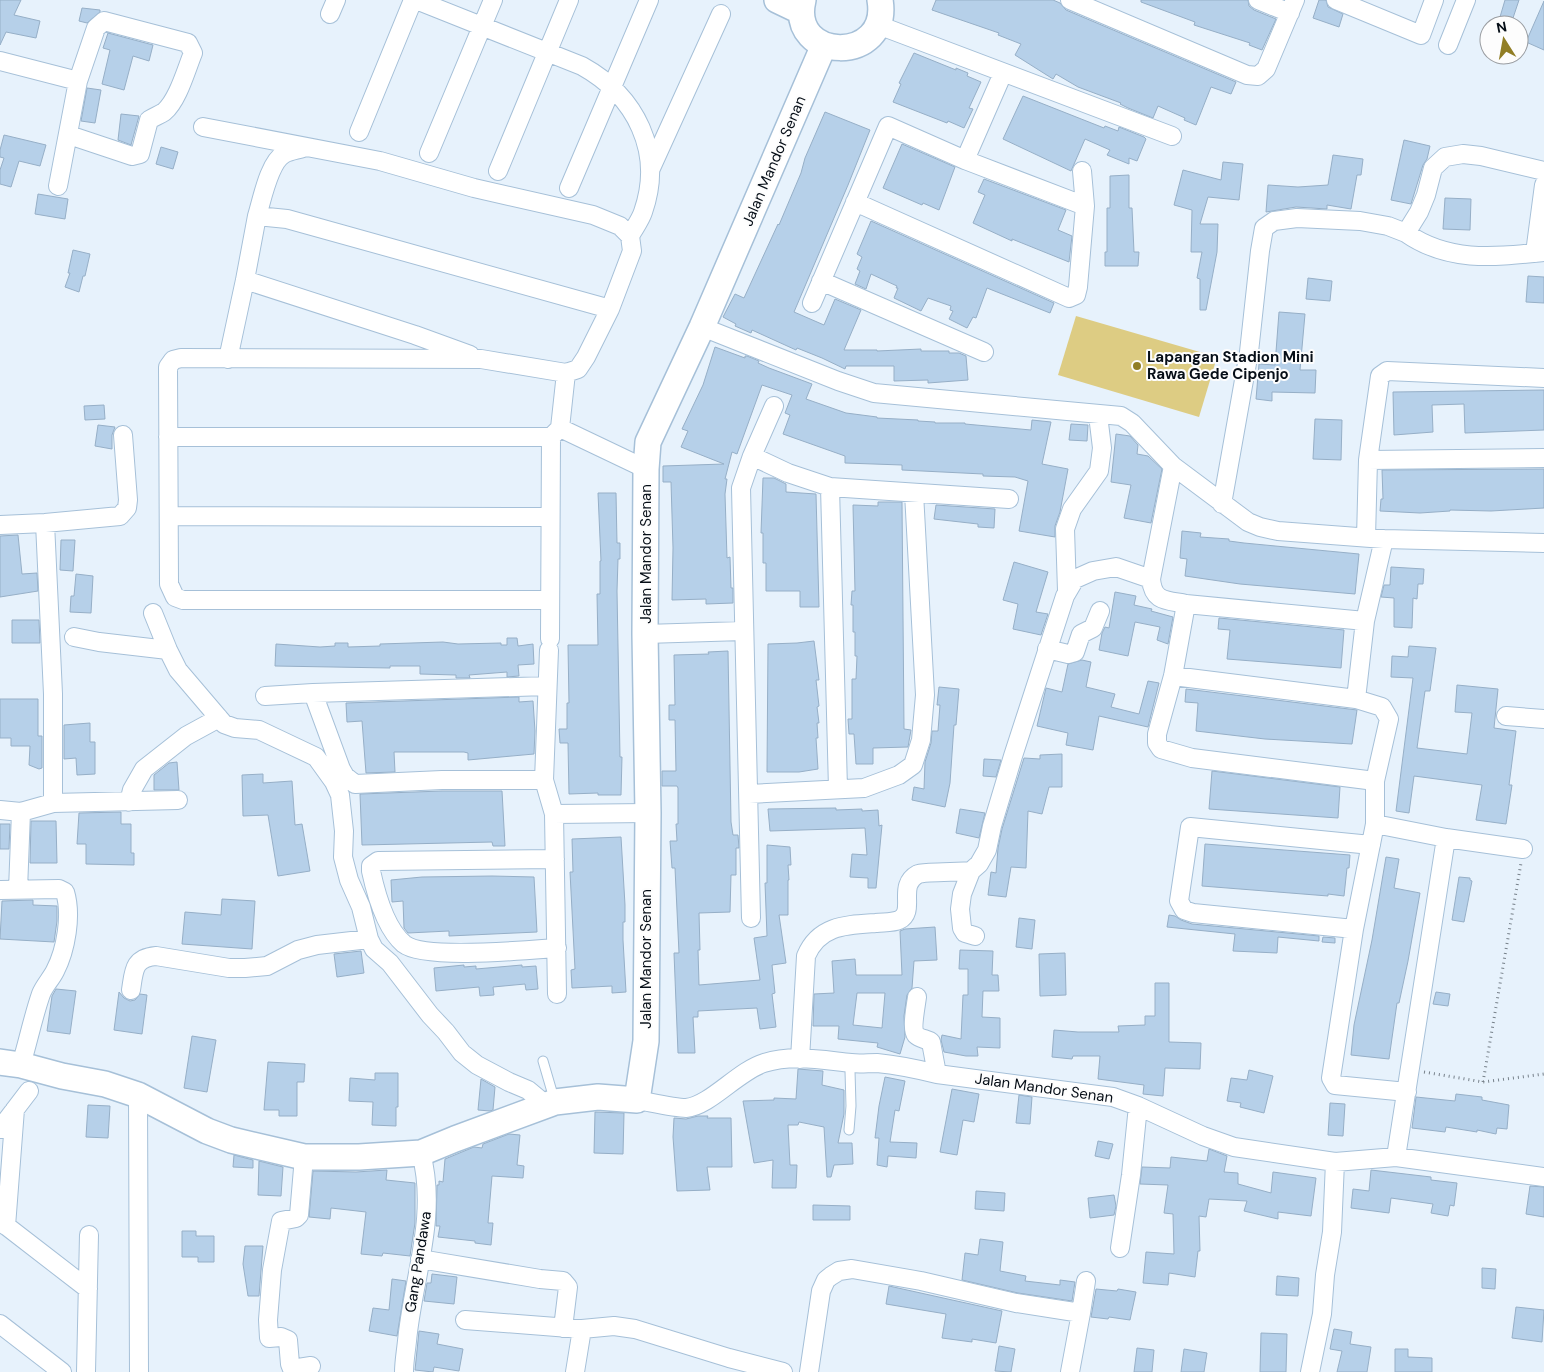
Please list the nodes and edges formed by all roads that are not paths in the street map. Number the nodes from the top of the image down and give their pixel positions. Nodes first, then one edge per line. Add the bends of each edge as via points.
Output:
1 (415, 0) edge
2 (493, 0) edge
3 (569, 0) edge
4 (649, 0) edge
5 (777, 0) edge
6 (880, 0) edge
7 (1070, 0) edge
8 (1258, 0) edge
9 (1336, 0) edge
10 (1434, 0) edge
11 (1466, 0) edge
12 (801, 5) edge
13 (1292, 7) edge
14 (1109, 8) edge
15 (722, 14) dead end
16 (878, 25) junction
17 (482, 26) junction
18 (824, 45) junction
19 (1448, 45) dead end
20 (547, 53) junction
21 (0, 61) edge
22 (1003, 73) junction
23 (78, 81) junction
24 (612, 87) junction
25 (203, 127) dead end
26 (359, 132) dead end
27 (69, 135) junction
28 (1172, 136) dead end
29 (304, 147) junction
30 (429, 153) dead end
31 (965, 160) junction
32 (651, 168) junction
33 (498, 171) dead end
34 (1082, 171) dead end
35 (1544, 171) edge
36 (1544, 185) edge
37 (58, 186) dead end
38 (569, 188) dead end
39 (855, 202) junction
40 (1084, 206) junction
41 (257, 216) junction
42 (1406, 233) junction
43 (630, 236) junction
44 (1540, 252) edge
45 (245, 280) junction
46 (822, 281) junction
47 (812, 303) dead end
48 (610, 309) junction
49 (702, 327) junction
50 (984, 352) dead end
51 (228, 358) junction
52 (481, 359) junction
53 (566, 373) junction
54 (1544, 378) edge
55 (774, 406) dead end
56 (1098, 414) junction
57 (556, 432) junction
58 (123, 435) dead end
59 (168, 437) junction
60 (752, 456) junction
61 (1544, 458) edge
62 (1368, 460) junction
63 (1173, 466) junction
64 (646, 470) junction
65 (830, 487) junction
66 (914, 493) junction
67 (1009, 499) dead end
68 (1222, 504) junction
69 (170, 516) junction
70 (550, 517) junction
71 (45, 523) junction
72 (0, 525) edge
73 (1366, 538) junction
74 (1384, 539) junction
75 (1544, 543) edge
76 (1151, 579) junction
77 (1067, 591) junction
78 (550, 600) junction
79 (1186, 604) junction
80 (1100, 611) dead end
81 (153, 613) dead end
82 (1365, 621) junction
83 (743, 631) junction
84 (645, 634) junction
85 (74, 637) dead end
86 (1047, 649) junction
87 (168, 650) junction
88 (1173, 676) junction
89 (547, 686) junction
90 (313, 692) junction
91 (265, 696) dead end
92 (1356, 699) junction
93 (1506, 716) dead end
94 (219, 718) junction
95 (1544, 719) edge
96 (544, 780) junction
97 (1375, 780) junction
98 (838, 789) junction
99 (749, 794) junction
100 (178, 800) dead end
101 (129, 802) junction
102 (53, 803) junction
103 (0, 810) edge
104 (21, 812) junction
105 (648, 813) junction
106 (554, 814) junction
107 (1375, 824) junction
108 (1446, 838) junction
109 (1371, 845) junction
110 (1523, 849) road end
111 (555, 859) junction
112 (971, 871) junction
113 (0, 890) edge
114 (18, 890) junction
115 (751, 918) dead end
116 (1354, 929) junction
117 (975, 936) dead end
118 (368, 939) junction
119 (557, 948) junction
120 (132, 990) dead end
121 (557, 994) dead end
122 (916, 997) dead end
123 (800, 1059) junction
124 (543, 1061) dead end
125 (852, 1063) junction
126 (11, 1064) edge
127 (937, 1074) junction
128 (29, 1091) dead end
129 (1407, 1092) junction
130 (138, 1095) junction
131 (637, 1100) junction
132 (550, 1104) junction
133 (1138, 1106) junction
134 (15, 1110) junction
135 (0, 1129) edge
136 (848, 1130) dead end
137 (421, 1153) junction
138 (304, 1157) junction
139 (1396, 1157) junction
140 (1335, 1162) junction
141 (1544, 1178) edge
142 (3, 1224) edge
143 (89, 1235) dead end
144 (1120, 1248) dead end
145 (420, 1259) junction
146 (1086, 1281) dead end
147 (88, 1289) junction
148 (1081, 1313) junction
149 (465, 1320) dead end
150 (0, 1324) edge
151 (563, 1328) junction
152 (582, 1328) junction
153 (311, 1366) dead end
154 (62, 1372) edge
155 (86, 1372) edge
156 (139, 1372) edge
157 (404, 1372) edge
158 (575, 1372) edge
159 (783, 1372) edge
160 (809, 1372) edge
161 (1071, 1372) edge
162 (1310, 1372) edge

1 - 17 street
1 - 26 street
2 - 17 street
3 - 20 street
4 - 24 street
5 - 12 street
6 - 16 street
7 - 14 street
8 - 13 street
9 - 10 street via 1421,35
11 - 19 street
12 - 18 street via 803,25
13 - 14 street via 1266,69 1258,76 1247,75
15 - 32 street
16 - 18 street via 865,41 845,49
16 - 22 street
17 - 20 street
17 - 30 street
18 - 49 street, Jalan Mandor Senan
20 - 24 street via 582,66
20 - 33 street
21 - 23 street
22 - 28 street
22 - 31 street
23 - 27 street
23 - 27 street via 96,28 104,21 188,43 192,53 168,107 149,120 140,154 132,156
24 - 32 street via 631,109 644,136
24 - 38 street
25 - 29 street
27 - 37 street
29 - 41 street via 278,158
29 - 43 street via 380,161 474,188 594,215 620,226
31 - 39 street via 888,126
31 - 40 street
32 - 43 street via 643,214
34 - 40 street
35 - 42 street via 1481,156 1445,157 1433,168 1419,212
36 - 44 street
39 - 40 street via 1069,298 1076,295 1078,287
39 - 46 street
41 - 45 street
41 - 48 street via 287,220
42 - 44 street via 1426,246 1451,254 1498,256
42 - 68 street via 1360,221 1296,218 1274,221 1264,228 1250,352
43 - 48 street via 632,251
45 - 51 street
45 - 52 street
46 - 47 street
46 - 50 street
48 - 53 street via 578,368
49 - 56 street via 838,382 874,393
49 - 64 street, Jalan Mandor Senan via 650,437
51 - 52 street
51 - 59 street via 172,360 168,366
52 - 53 street
53 - 57 street
54 - 62 street via 1387,371 1380,376
55 - 60 street
56 - 63 street via 1121,416 1132,423
56 - 77 street via 1102,448 1099,472 1072,509 1066,529
57 - 59 street
57 - 64 street
57 - 70 street
58 - 71 street via 128,500 127,508 120,516
59 - 69 street
60 - 65 street via 788,473
60 - 83 street via 741,488
61 - 62 street
62 - 73 street
63 - 68 street
63 - 76 street
64 - 84 street, Jalan Mandor Senan
65 - 66 street
65 - 98 street
66 - 67 street
66 - 98 street via 925,695 921,740 913,765 899,775 864,788
68 - 73 street via 1248,522 1278,531
69 - 70 street
69 - 78 street via 169,584 175,597 184,600
70 - 78 street
71 - 72 street
71 - 102 street via 53,694
73 - 74 street
74 - 75 street
74 - 82 street
76 - 77 street via 1116,567 1093,570 1075,579
76 - 79 street via 1156,596
77 - 86 street
78 - 89 street
79 - 82 street
79 - 88 street
80 - 86 street via 1092,628 1081,634 1075,652 1068,654
81 - 87 street
82 - 92 street
83 - 84 street
83 - 99 street
84 - 105 street, Jalan Mandor Senan
85 - 87 street
86 - 112 street via 987,850
87 - 94 street via 178,670
88 - 92 street
88 - 97 street via 1157,734 1161,749 1192,758
89 - 90 street
89 - 96 street
90 - 91 street
90 - 96 street via 341,769 355,784
92 - 97 street via 1382,707 1389,719
93 - 95 street
94 - 101 street via 186,736 144,769
94 - 118 street via 228,726 259,730 316,757 334,782 340,795 343,857 361,907
96 - 106 street
97 - 107 street
98 - 99 street
99 - 115 street
100 - 101 street
101 - 102 street
102 - 104 street
103 - 104 street
104 - 114 street
105 - 106 street
105 - 131 street, Jalan Mandor Senan via 646,1041
106 - 111 street
107 - 108 street
107 - 109 street
108 - 110 street
108 - 129 street
109 - 116 street
109 - 116 street via 1190,827 1179,901 1184,910
111 - 119 street
111 - 119 street via 378,861 370,871 380,906 391,926 404,944 418,950 476,953
112 - 117 street via 962,894 961,919 965,933
112 - 123 street via 919,873 906,889 907,912 904,917 896,921 844,925 824,932 811,944 806,956
113 - 114 street
114 - 126 street via 59,889 66,892 67,927 64,952 42,992
116 - 129 street via 1331,1078 1335,1084
118 - 120 street via 317,945 298,950 267,966 245,968 148,957 134,969
118 - 132 street via 462,1054
119 - 121 street
122 - 127 street via 915,1033 932,1042
123 - 125 street, Jalan Mandor Senan
123 - 131 street, Jalan Mandor Senan via 762,1063 698,1104 686,1108
124 - 132 lane
125 - 127 street, Jalan Mandor Senan via 886,1064
125 - 136 lane
126 - 130 street, Jalan Mandor Senan via 105,1084
127 - 133 street, Jalan Mandor Senan via 1113,1096
128 - 134 street
129 - 139 street
130 - 138 street, Jalan Mandor Senan via 230,1140
130 - 156 street
131 - 132 street, Jalan Mandor Senan via 598,1097
132 - 137 street, Jalan Mandor Senan
133 - 140 street, Jalan Mandor Senan via 1234,1147
133 - 144 street
134 - 135 street
134 - 142 street
137 - 138 street, Jalan Mandor Senan via 359,1158
137 - 145 street, Gang Pandawa via 427,1173 428,1198
138 - 153 street via 299,1215 281,1221 279,1226 268,1328 269,1338 288,1340 292,1369
139 - 140 street, Jalan Mandor Senan
139 - 141 street, Jalan Mandor Senan
140 - 162 street via 1332,1232 1322,1314
142 - 147 street
143 - 147 street
145 - 151 street via 563,1281 568,1287
145 - 157 street, Gang Pandawa
146 - 148 street
147 - 155 street
148 - 160 street via 852,1269 839,1271 826,1280 821,1291
148 - 161 street
149 - 151 street
150 - 154 street
151 - 152 street
152 - 158 street
152 - 159 street via 614,1326 635,1329

